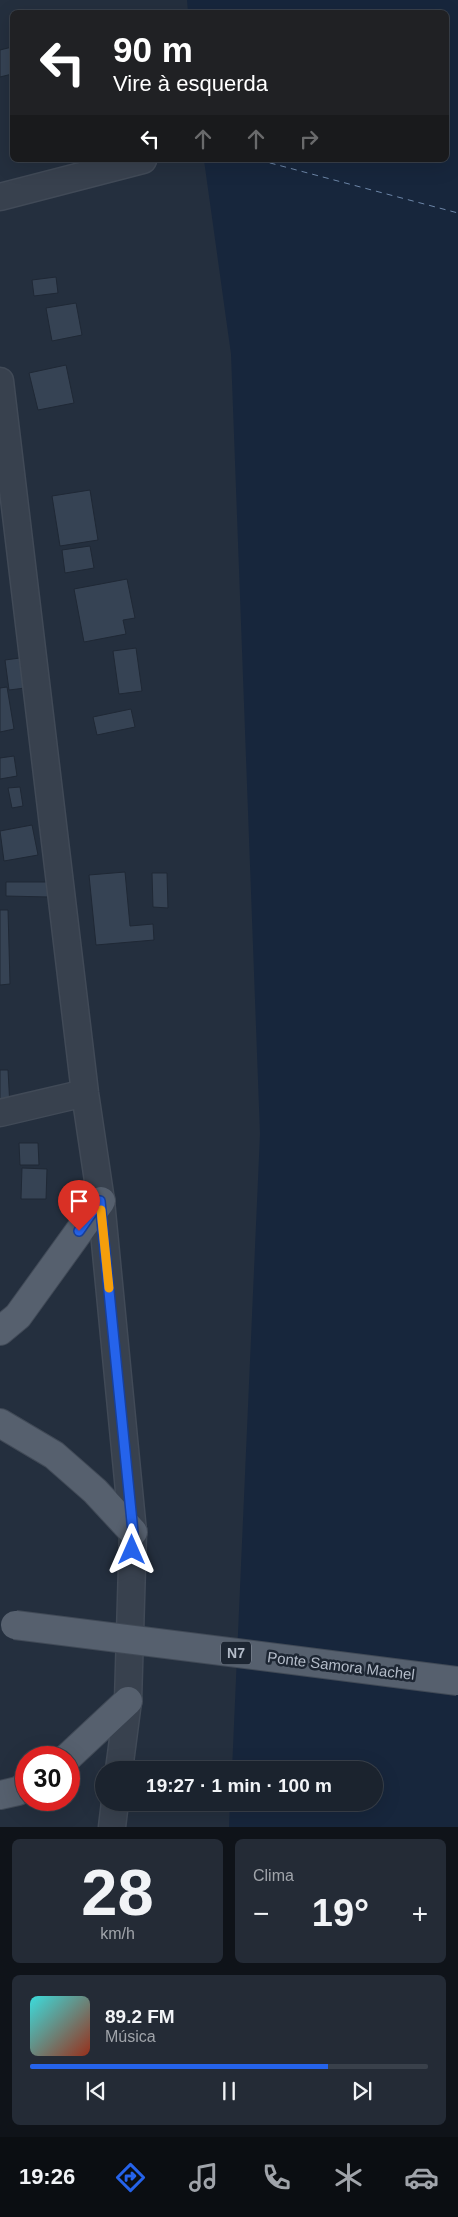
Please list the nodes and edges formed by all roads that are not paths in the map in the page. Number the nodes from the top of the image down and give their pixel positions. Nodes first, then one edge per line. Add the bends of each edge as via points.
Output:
1 (134, 162) edge
2 (0, 197) edge
3 (0, 382) edge
4 (85, 1093) junction
5 (0, 1113) edge
6 (100, 1201) junction
7 (0, 1331) edge
8 (0, 1423) edge
9 (133, 1532) junction
10 (7, 1624) edge
11 (458, 1681) edge
12 (128, 1701) junction
13 (80, 1746) edge
14 (120, 1761) edge
15 (15, 1792) edge
16 (0, 1795) edge
17 (114, 1811) edge
18 (112, 1827) edge

1 - 2 street
3 - 4 street
4 - 5 street
4 - 6 street
6 - 7 main road via 18,1316
6 - 9 street
8 - 9 main road via 54,1454
9 - 12 street
10 - 11 main road, Ponte Samora Machel / N7, bridge
12 - 13 main road
12 - 14 street
15 - 16 main road
17 - 18 street

